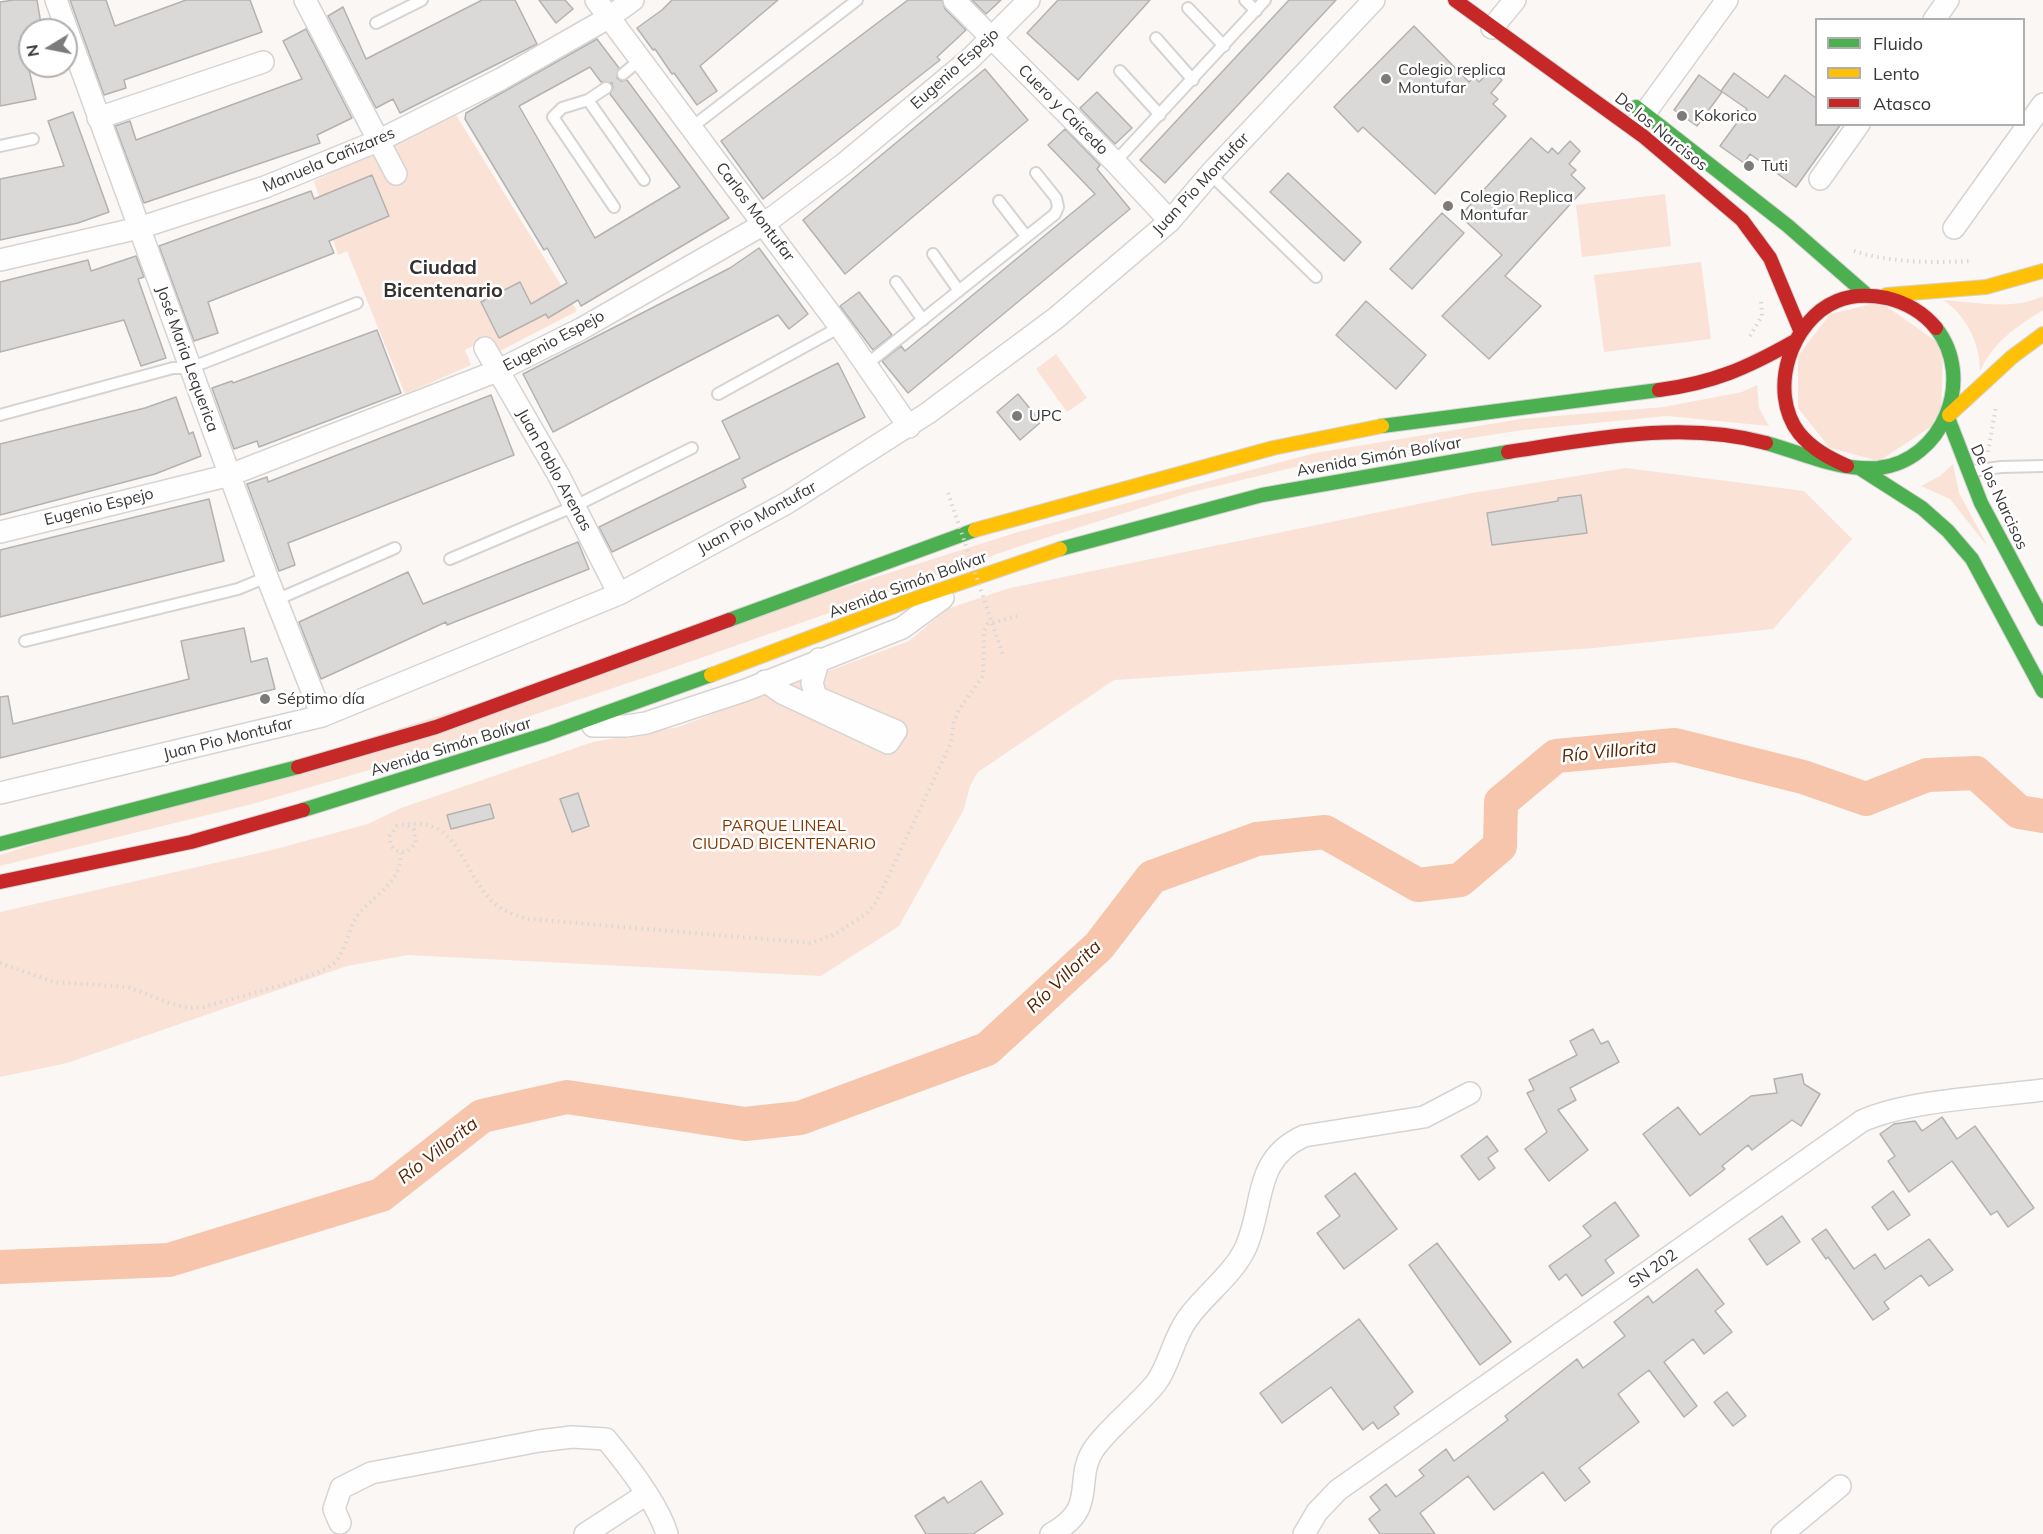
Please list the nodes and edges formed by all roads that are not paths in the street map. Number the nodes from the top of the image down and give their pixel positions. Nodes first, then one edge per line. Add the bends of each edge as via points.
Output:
1 (56, 0) edge
2 (305, 0) edge
3 (422, 0) edge
4 (596, 0) edge
5 (633, 0) edge
6 (857, 0) edge
7 (954, 0) edge
8 (1029, 0) edge
9 (1245, 0) edge
10 (1265, 0) edge
11 (1374, 0) edge
12 (1455, 0) edge
13 (1727, 0) edge
14 (1948, 0) edge
15 (1188, 8) dead end
16 (1256, 11) junction
17 (1504, 14) edge
18 (608, 18) junction
19 (1935, 18) edge
20 (376, 23) dead end
21 (992, 38) junction
22 (1156, 38) dead end
23 (1224, 46) junction
24 (641, 59) junction
25 (263, 62) dead end
26 (1120, 71) dead end
27 (623, 74) dead end
28 (1193, 80) junction
29 (606, 88) dead end
30 (1625, 99) dead end
31 (588, 100) junction
32 (2043, 104) edge
33 (1160, 115) junction
34 (98, 118) junction
35 (1639, 122) junction
36 (1858, 126) edge
37 (692, 127) junction
38 (33, 138) dead end
39 (380, 140) junction
40 (0, 146) edge
41 (1115, 162) junction
42 (1036, 173) dead end
43 (396, 174) dead end
44 (1210, 174) junction
45 (1820, 179) dead end
46 (644, 180) dead end
47 (999, 201) dead end
48 (614, 207) dead end
49 (1170, 221) junction
50 (764, 224) junction
51 (139, 228) junction
52 (1954, 228) dead end
53 (1026, 237) junction
54 (933, 254) dead end
55 (0, 260) edge
56 (2043, 271) edge
57 (1316, 278) dead end
58 (896, 282) dead end
59 (959, 291) junction
60 (1873, 295) junction
61 (357, 303) dead end
62 (923, 320) junction
63 (840, 327) junction
64 (2043, 334) edge
65 (1796, 336) junction
66 (485, 348) dead end
67 (867, 364) junction
68 (190, 368) junction
69 (497, 371) junction
70 (718, 394) dead end
71 (0, 415) edge
72 (1948, 416) junction
73 (909, 427) junction
74 (692, 448) dead end
75 (1847, 466) junction
76 (2043, 466) edge
77 (1861, 469) junction
78 (1967, 472) junction
79 (230, 475) junction
80 (575, 506) junction
81 (0, 532) edge
82 (395, 548) dead end
83 (450, 559) dead end
84 (267, 577) junction
85 (966, 580) junction
86 (620, 594) junction
87 (276, 600) junction
88 (2043, 619) edge
89 (24, 641) dead end
90 (819, 659) junction
91 (765, 681) junction
92 (2043, 692) edge
93 (322, 716) junction
94 (575, 725) junction
95 (0, 793) edge
96 (0, 844) edge
97 (0, 882) edge
98 (2043, 1090) edge
99 (1470, 1092) dead end
100 (1840, 1486) dead end
101 (645, 1495) junction
102 (340, 1523) dead end
103 (585, 1534) edge
104 (667, 1534) edge
105 (1051, 1534) edge
106 (1304, 1534) edge
107 (1782, 1534) edge

1 - 34 street, José Maria Lequerica
2 - 39 street
3 - 20 lane
4 - 18 street, Carlos Montufar
5 - 18 street, Manuela Cañizares
6 - 37 lane
7 - 21 street, Cuero y Caicedo
8 - 21 street, Eugenio Espejo
9 - 16 lane
10 - 16 lane
11 - 44 street, Juan Pio Montufar
12 - 17 main road, De los Narcisos
13 - 35 street
14 - 19 street
15 - 23 lane
16 - 23 lane
17 - 35 main road, De los Narcisos
18 - 24 street, Carlos Montufar
18 - 39 street, Manuela Cañizares via 501,79
21 - 41 street, Cuero y Caicedo
21 - 50 street, Eugenio Espejo via 844,163
22 - 28 lane
23 - 28 lane
24 - 27 lane
24 - 37 street, Carlos Montufar
25 - 34 street
26 - 33 lane
28 - 33 lane
29 - 31 lane
30 - 35 main road, De los Narcisos
31 - 46 lane
31 - 48 lane via 562,108 553,119
32 - 52 street
33 - 41 lane
34 - 51 street, José Maria Lequerica
35 - 60 main road, De los Narcisos via 1788,226
35 - 65 main road, De los Narcisos via 1754,233 1770,258
36 - 45 street
37 - 50 street, Carlos Montufar
38 - 40 lane
39 - 43 street
39 - 51 street, Manuela Cañizares via 265,188
41 - 49 street, Cuero y Caicedo
42 - 53 lane via 1056,198 1058,207 1055,214
44 - 49 street, Juan Pio Montufar
44 - 57 lane
47 - 53 lane
49 - 73 street, Juan Pio Montufar via 1056,318
50 - 63 street, Carlos Montufar
50 - 69 street, Eugenio Espejo via 581,329
51 - 55 street, Manuela Cañizares
51 - 68 street, José Maria Lequerica
53 - 59 lane
54 - 59 lane
56 - 60 main road, Avenida Simón Bolívar via 1993,285
58 - 62 lane
59 - 62 lane
60 - 65 main road, Avenida Simón Bolívar via 1836,301 1822,309
60 - 72 main road, Avenida Simón Bolívar via 1900,300 1918,310 1934,323 1946,341 1956,381
61 - 68 lane
62 - 67 lane
63 - 67 street, Carlos Montufar
63 - 70 lane
64 - 72 main road, Avenida Simón Bolívar
65 - 75 main road, Avenida Simón Bolívar via 1785,366 1784,392 1791,417 1804,438 1824,456
65 - 96 main road, Avenida Simón Bolívar via 1756,363 1698,385 1395,423 1273,448 1116,489 971,531 436,727
66 - 69 street, Juan Pablo Arenas
67 - 73 street, Carlos Montufar
68 - 71 lane via 173,368
68 - 79 street, José Maria Lequerica
69 - 79 street, Eugenio Espejo
69 - 80 street, Juan Pablo Arenas
72 - 77 main road, Avenida Simón Bolívar via 1932,442 1912,458 1889,467
72 - 78 main road, De los Narcisos
73 - 86 street, Juan Pio Montufar via 787,504
74 - 80 lane
75 - 77 main road, Avenida Simón Bolívar
75 - 85 main road, Avenida Simón Bolívar via 1755,440 1699,432 1566,443 1370,473 1267,494 1021,561
76 - 78 lane
77 - 92 main road via 1916,501 1940,521 1972,558
78 - 88 main road, De los Narcisos
79 - 81 street, Eugenio Espejo
79 - 84 street, José Maria Lequerica
80 - 83 lane
80 - 86 street, Juan Pablo Arenas
82 - 87 lane
84 - 87 street, José Maria Lequerica
84 - 89 lane via 238,589
85 - 90 street via 902,628
85 - 94 main road, Avenida Simón Bolívar
86 - 93 street, Juan Pio Montufar
87 - 93 street, José Maria Lequerica
90 - 91 street
90 - 91 street via 812,683 816,697 896,731 888,743 782,693
91 - 94 street via 646,723
93 - 95 street, Juan Pio Montufar
94 - 97 main road, Avenida Simón Bolívar via 472,760 219,835
98 - 106 street, SN 202 via 1907,1108 1862,1121 1338,1490 1317,1512
99 - 105 street via 1424,1117 1304,1136 1286,1144 1267,1169 1245,1247 1233,1268 1184,1324 1157,1381 1095,1447 1077,1514 1068,1525
100 - 107 street
101 - 102 street via 606,1439 572,1437 371,1473 341,1488 334,1509
101 - 103 street
101 - 104 street via 662,1518

